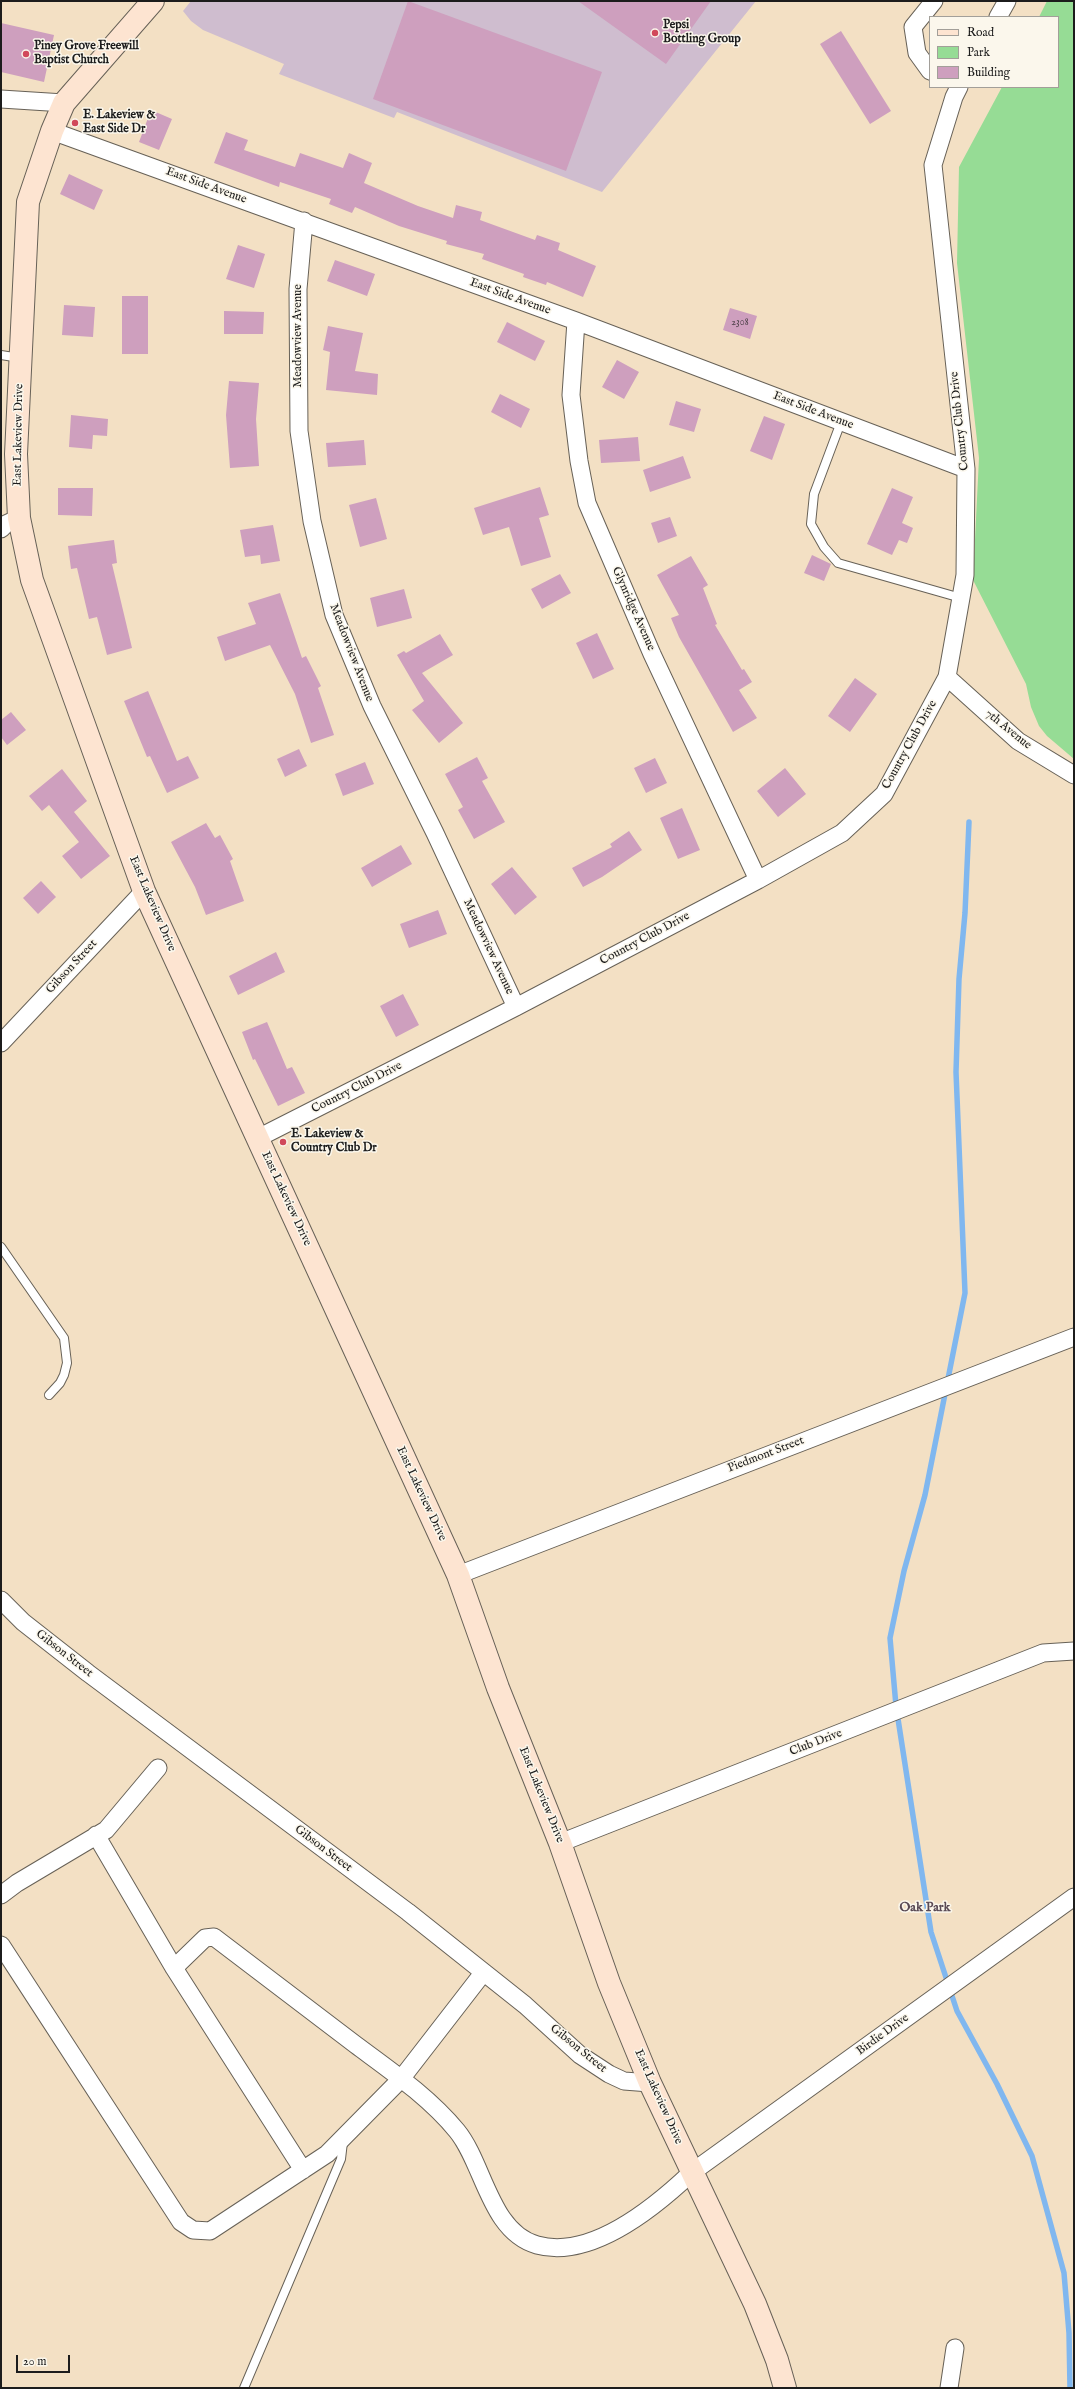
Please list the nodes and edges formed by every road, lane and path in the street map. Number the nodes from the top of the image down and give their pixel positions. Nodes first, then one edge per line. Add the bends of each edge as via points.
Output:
1 (153, 1) edge
2 (934, 1) edge
3 (1007, 1) edge
4 (999, 16) edge
5 (929, 70) edge
6 (952, 90) edge
7 (1, 99) edge
8 (64, 102) junction
9 (52, 131) junction
10 (304, 221) junction
11 (576, 321) junction
12 (11, 357) edge
13 (841, 422) junction
14 (966, 469) junction
15 (19, 518) junction
16 (1, 529) edge
17 (961, 598) junction
18 (947, 677) junction
19 (1074, 775) edge
20 (758, 880) junction
21 (144, 891) junction
22 (516, 1007) junction
23 (1, 1043) edge
24 (258, 1138) junction
25 (1, 1247) edge
26 (1074, 1337) edge
27 (48, 1395) dead end
28 (458, 1575) junction
29 (1, 1600) edge
30 (1074, 1651) edge
31 (158, 1768) dead end
32 (96, 1835) junction
33 (560, 1843) junction
34 (1, 1895) edge
35 (1074, 1897) edge
36 (1, 1945) edge
37 (174, 1968) junction
38 (483, 1973) junction
39 (402, 2079) junction
40 (650, 2083) junction
41 (344, 2137) junction
42 (303, 2170) junction
43 (692, 2173) junction
44 (955, 2348) dead end
45 (244, 2388) edge
46 (785, 2388) edge
47 (949, 2388) edge

1 - 8 street, East Lakeview Drive
2 - 5 street via 913,27 917,53
3 - 4 street
6 - 14 street, Country Club Drive via 933,165
7 - 8 street
8 - 9 street, East Lakeview Drive
9 - 10 street, East Side Avenue
9 - 12 street, East Lakeview Drive via 28,202
10 - 11 street, East Side Avenue
10 - 22 street, Meadowview Avenue via 298,289 299,431 312,521 334,615 372,706 435,833
11 - 13 street, East Side Avenue
11 - 20 street, Glynridge Avenue via 571,395 587,503 652,654
12 - 15 street, East Lakeview Drive
13 - 14 street, East Side Avenue
13 - 17 lane via 814,494 811,524 824,547 838,563
14 - 17 street, Country Club Drive via 965,575
15 - 16 street
15 - 21 street, East Lakeview Drive via 32,580
17 - 18 street, Country Club Drive
18 - 19 street, 7th Avenue via 1018,741
18 - 20 street, Country Club Drive via 884,794 842,833
20 - 22 street, Country Club Drive
21 - 23 street, Gibson Street
21 - 24 street, East Lakeview Drive
22 - 24 street, Country Club Drive
24 - 28 street, East Lakeview Drive
25 - 27 lane via 64,1338 67,1363 64,1375
26 - 28 street, Piedmont Street
28 - 33 street, East Lakeview Drive via 498,1688
29 - 38 street, Gibson Street via 23,1622 88,1673 408,1912
30 - 33 street, Club Drive via 1043,1653
31 - 32 street via 106,1830
32 - 34 street
32 - 37 street
33 - 40 street, East Lakeview Drive via 609,1983
35 - 43 street, Birdie Drive
36 - 42 street via 181,2222 193,2230 210,2231
37 - 39 street, Birdie Drive via 205,1938 214,1937
37 - 42 street
38 - 39 street
38 - 40 street, Gibson Street via 525,2005 580,2055 608,2074 624,2082
39 - 41 street
39 - 43 street, Birdie Drive via 418,2091 457,2130 495,2207 514,2232 535,2245 567,2249 613,2232 662,2200
40 - 43 street, East Lakeview Drive
41 - 42 street via 327,2154
41 - 45 lane via 341,2159
43 - 46 street, East Lakeview Drive via 755,2304
44 - 47 street

